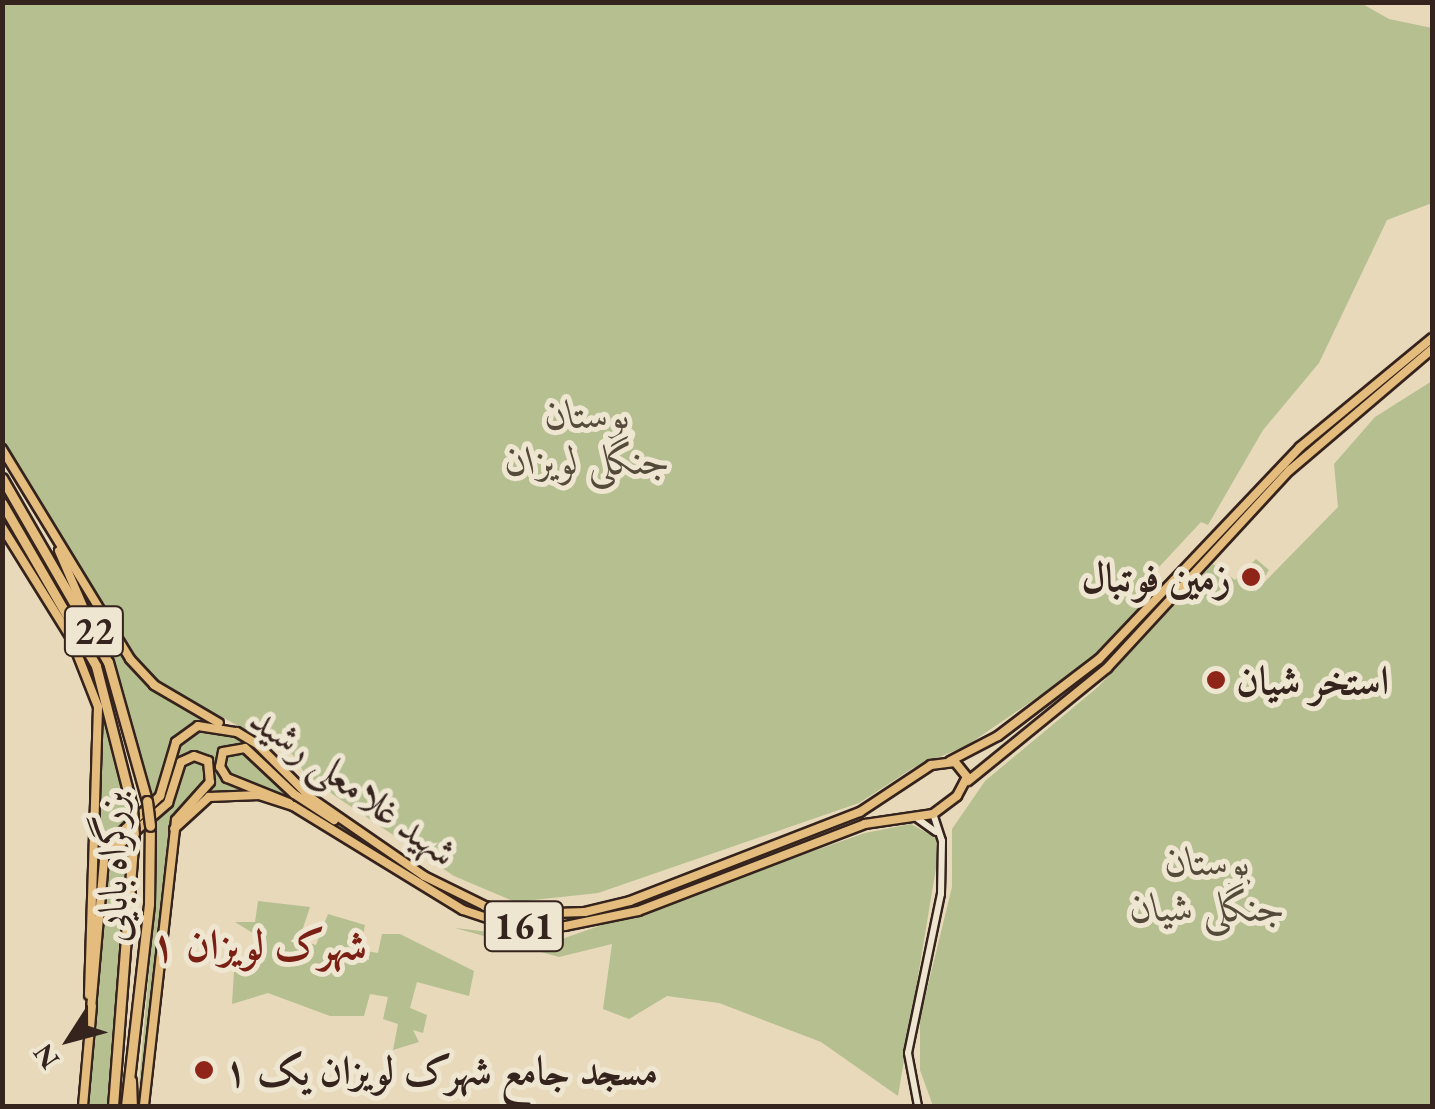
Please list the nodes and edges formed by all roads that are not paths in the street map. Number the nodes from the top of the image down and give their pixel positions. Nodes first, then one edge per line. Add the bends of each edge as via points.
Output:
1 (1432, 338) edge
2 (1432, 349) edge
3 (2, 449) edge
4 (2, 478) edge
5 (2, 503) edge
6 (44, 516) junction
7 (2, 526) edge
8 (58, 593) junction
9 (91, 625) junction
10 (85, 668) junction
11 (237, 732) junction
12 (970, 752) junction
13 (946, 762) junction
14 (981, 766) junction
15 (965, 785) junction
16 (292, 806) junction
17 (932, 814) junction
18 (918, 818) junction
19 (174, 829) junction
20 (356, 830) junction
21 (942, 842) junction
22 (91, 1010) junction
23 (83, 1106) edge
24 (114, 1106) edge
25 (130, 1106) edge
26 (144, 1106) edge
27 (918, 1106) edge

1 - 12 main road via 1291,456 1099,659
2 - 14 main road via 1290,470 1106,668
3 - 6 main road
4 - 9 highway, بزرگراه بابایی / 22
5 - 8 highway, بزرگراه بابایی / 22
6 - 9 main road
6 - 11 main road via 143,674
7 - 10 main road
8 - 10 main road
8 - 24 highway, بزرگراه بابایی / 22, bridge via 112,710 132,807
9 - 25 highway, بزرگراه بابایی / 22, bridge via 124,706 150,826 150,904
10 - 22 main road via 100,719
11 - 20 main road, شهید غلامعلی رشید / 161
11 - 22 main road, شهید غلامعلی رشید via 212,724 187,732 172,753 163,792 107,844
12 - 13 main road
12 - 14 main road via 970,762
13 - 15 main road via 962,765
13 - 20 main road, شهید غلامعلی رشید / 161 via 916,772 828,826 630,901 565,914 524,914 475,902
14 - 15 main road
15 - 17 main road
16 - 18 main road, شهید غلامعلی رشید / 161 via 442,900 502,923 544,927 625,915 846,830
16 - 19 main road, شهید غلامعلی رشید / 161 via 223,794 194,806
16 - 20 main road via 227,778 221,755 233,746 245,748 305,802
17 - 18 main road, شهید غلامعلی رشید
17 - 21 main road
18 - 21 main road
19 - 22 main road via 182,809 212,778 200,756 181,762 168,802 110,852
19 - 26 main road
21 - 27 main road via 938,916 910,1026
22 - 23 main road

